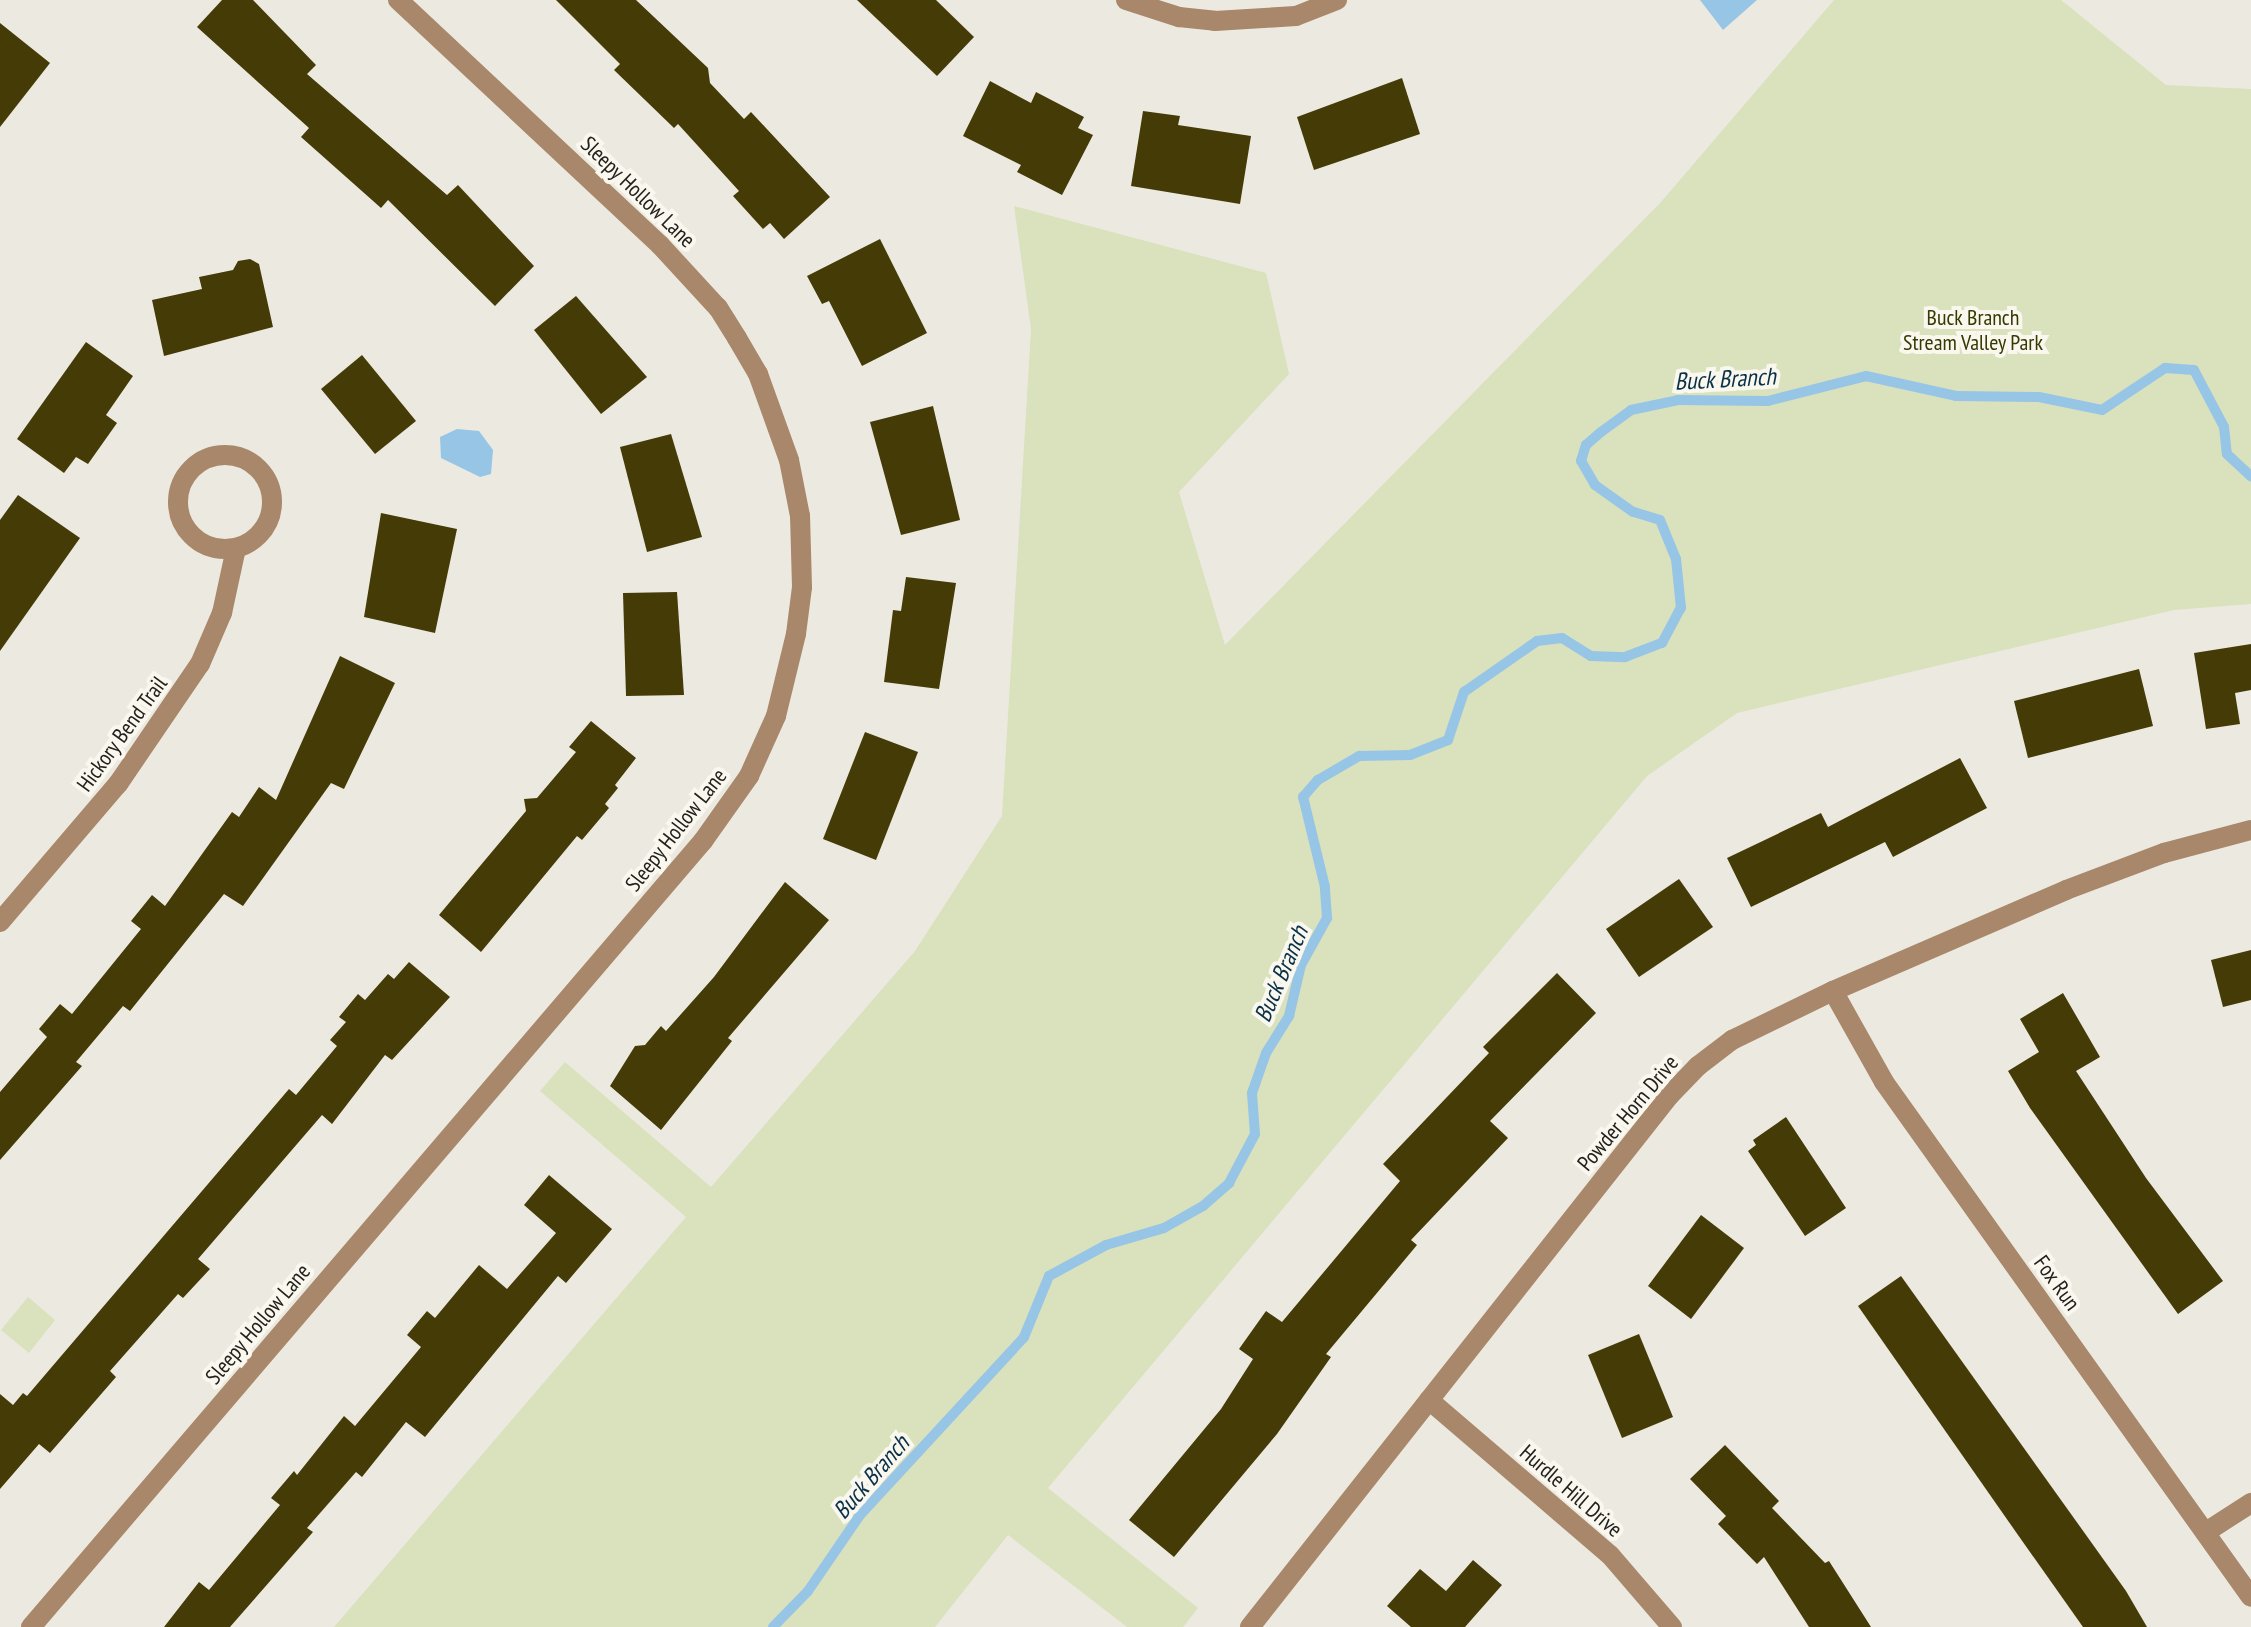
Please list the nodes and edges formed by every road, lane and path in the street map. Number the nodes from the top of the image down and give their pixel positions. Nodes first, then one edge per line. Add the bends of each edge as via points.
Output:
1 (398, 0) edge
2 (1126, 0) edge
3 (1337, 0) edge
4 (236, 548) junction
5 (2251, 830) edge
6 (0, 922) edge
7 (1833, 991) junction
8 (1429, 1400) junction
9 (2251, 1503) edge
10 (2206, 1532) junction
11 (2251, 1597) edge
12 (31, 1627) edge
13 (1250, 1627) edge
14 (1672, 1627) edge

1 - 12 street, Sleepy Hollow Lane via 660,245 718,308 737,338 758,374 789,460 800,530 802,587 796,634 776,716 749,776 703,841
2 - 3 street via 1179,17 1215,21 1296,16
4 - 4 street via 265,527 271,491 250,462 215,456 191,468 179,494 179,513 201,542
4 - 6 street, Hickory Bend Trail via 222,613 200,664 118,784
5 - 7 street, Powder Horn Drive via 2164,853 2080,885
7 - 8 street, Powder Horn Drive via 1732,1040 1678,1086
7 - 10 street, Fox Run via 1884,1082
8 - 13 street, Powder Horn Drive
8 - 14 street, Hurdle Hill Drive via 1610,1555
9 - 10 street
10 - 11 street, Fox Run

